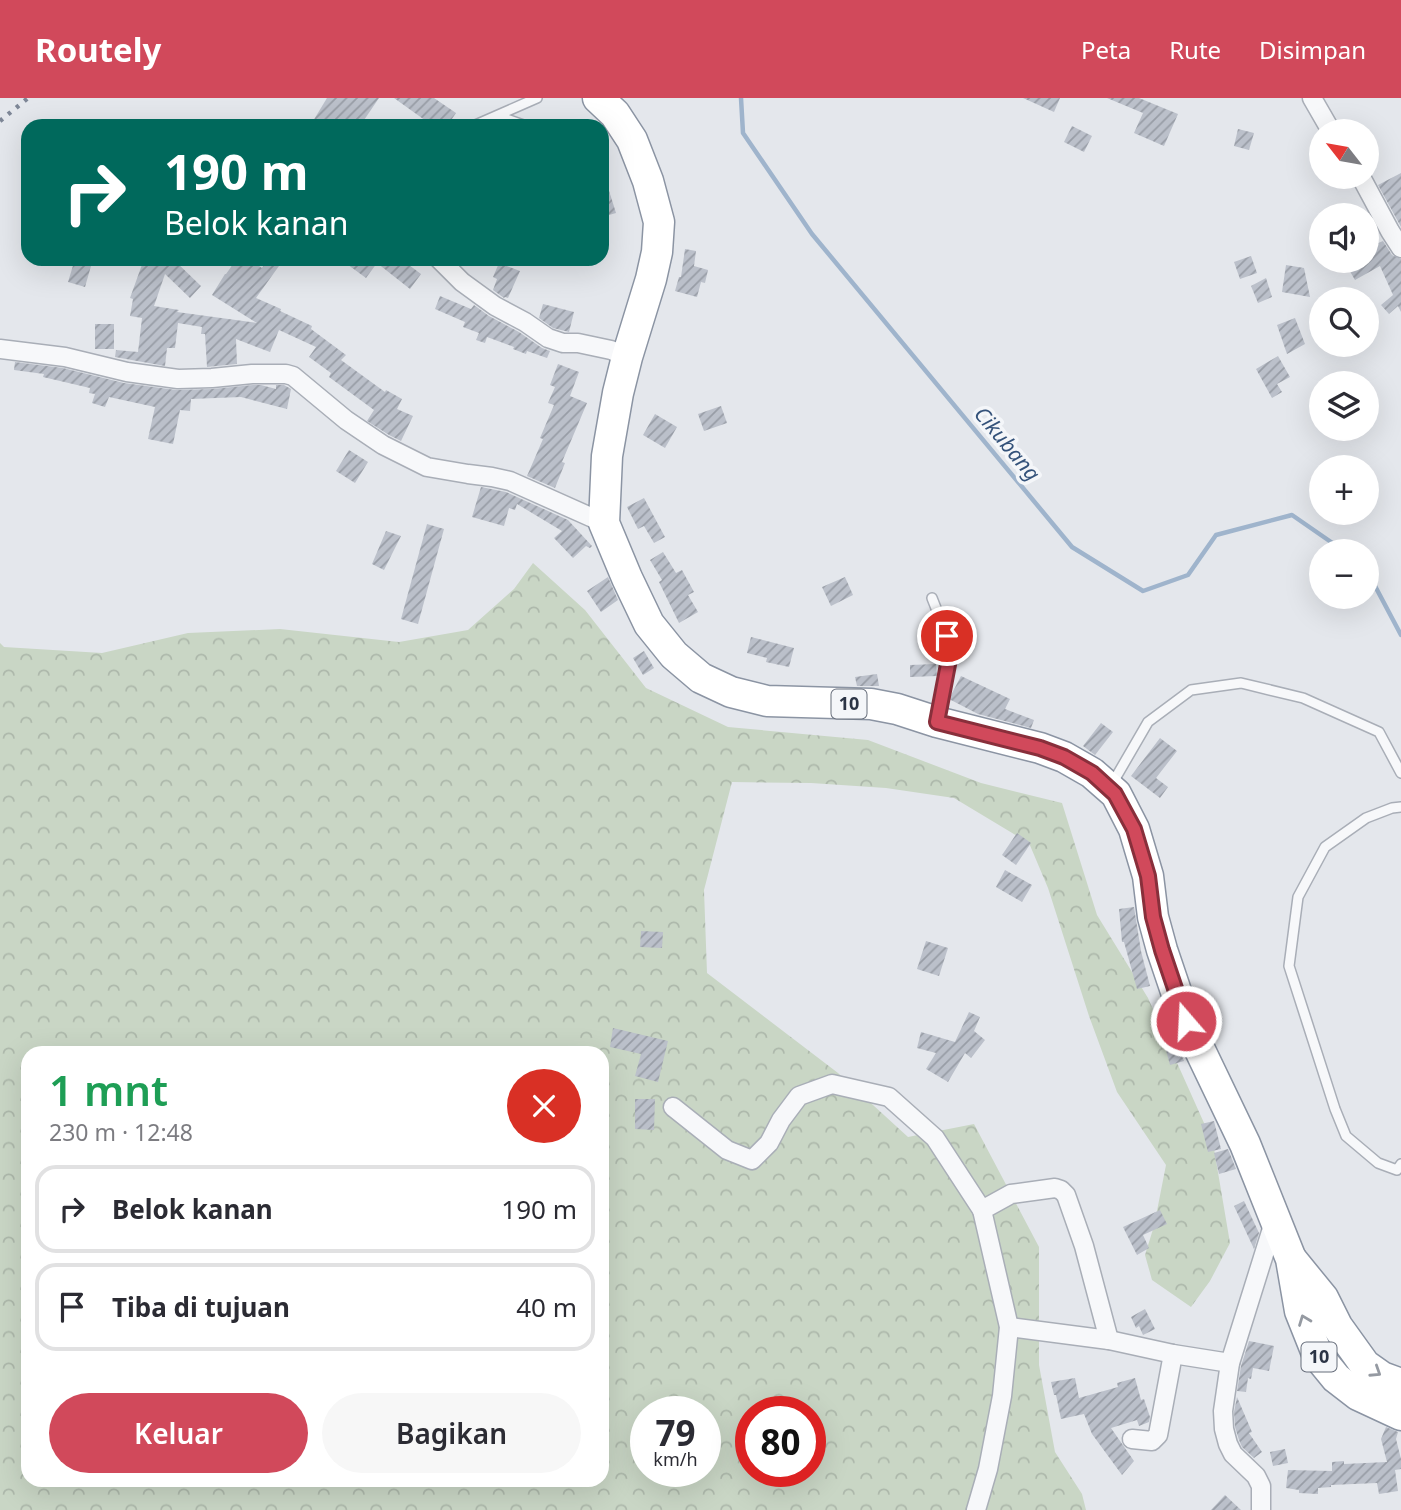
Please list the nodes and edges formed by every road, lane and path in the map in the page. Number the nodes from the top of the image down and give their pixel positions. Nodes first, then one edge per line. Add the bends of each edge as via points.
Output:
1 (537, 98) edge
2 (598, 98) edge
3 (1312, 98) edge
4 (498, 116) junction
5 (490, 119) edge
6 (506, 119) edge
7 (1324, 119) edge
8 (1367, 189) edge
9 (1401, 248) edge
10 (446, 266) edge
11 (0, 349) edge
12 (627, 357) junction
13 (604, 523) junction
14 (932, 598) dead end
15 (937, 722) junction
16 (1401, 774) edge
17 (1110, 789) junction
18 (1401, 807) edge
19 (673, 1107) dead end
20 (1401, 1164) edge
21 (982, 1210) junction
22 (1275, 1219) junction
23 (1292, 1259) junction
24 (1009, 1327) junction
25 (1109, 1340) junction
26 (1174, 1354) junction
27 (1230, 1363) junction
28 (1401, 1384) edge
29 (1401, 1415) edge
30 (1132, 1439) dead end
31 (975, 1510) edge
32 (1261, 1510) edge

1 - 4 lane
2 - 12 highway, 10 via 632,140 659,222 651,279
3 - 7 street
4 - 5 lane
4 - 6 lane
8 - 9 street
10 - 12 street via 495,306 548,338
11 - 13 street via 178,379 286,373 383,445 427,467 510,481
12 - 13 highway, 10 via 607,456
13 - 15 highway, 10 via 649,624 701,678 767,701 871,704
14 - 15 lane via 950,654
15 - 17 highway, 10 via 1064,757
16 - 17 lane via 1379,732 1303,698 1241,683 1191,690 1148,722
17 - 22 highway, 10 via 1134,829 1148,876 1153,917 1186,1021
18 - 20 lane via 1366,818 1325,847 1298,897 1289,966 1346,1136 1378,1163 1397,1170
19 - 21 street via 727,1150 752,1160 769,1143 799,1096 832,1084 889,1097 935,1138
21 - 24 street
21 - 25 street via 1012,1194 1055,1188 1066,1195
22 - 23 highway, 10
22 - 27 street
23 -> 28 highway, 10 via 1365,1365
29 -> 23 highway, 10 via 1358,1395 1318,1356 1300,1311
24 - 25 street
24 - 31 street via 1002,1395
25 - 26 street
26 - 27 street
26 - 30 street via 1158,1435 1152,1441
27 - 32 street via 1224,1429 1233,1454 1261,1486

